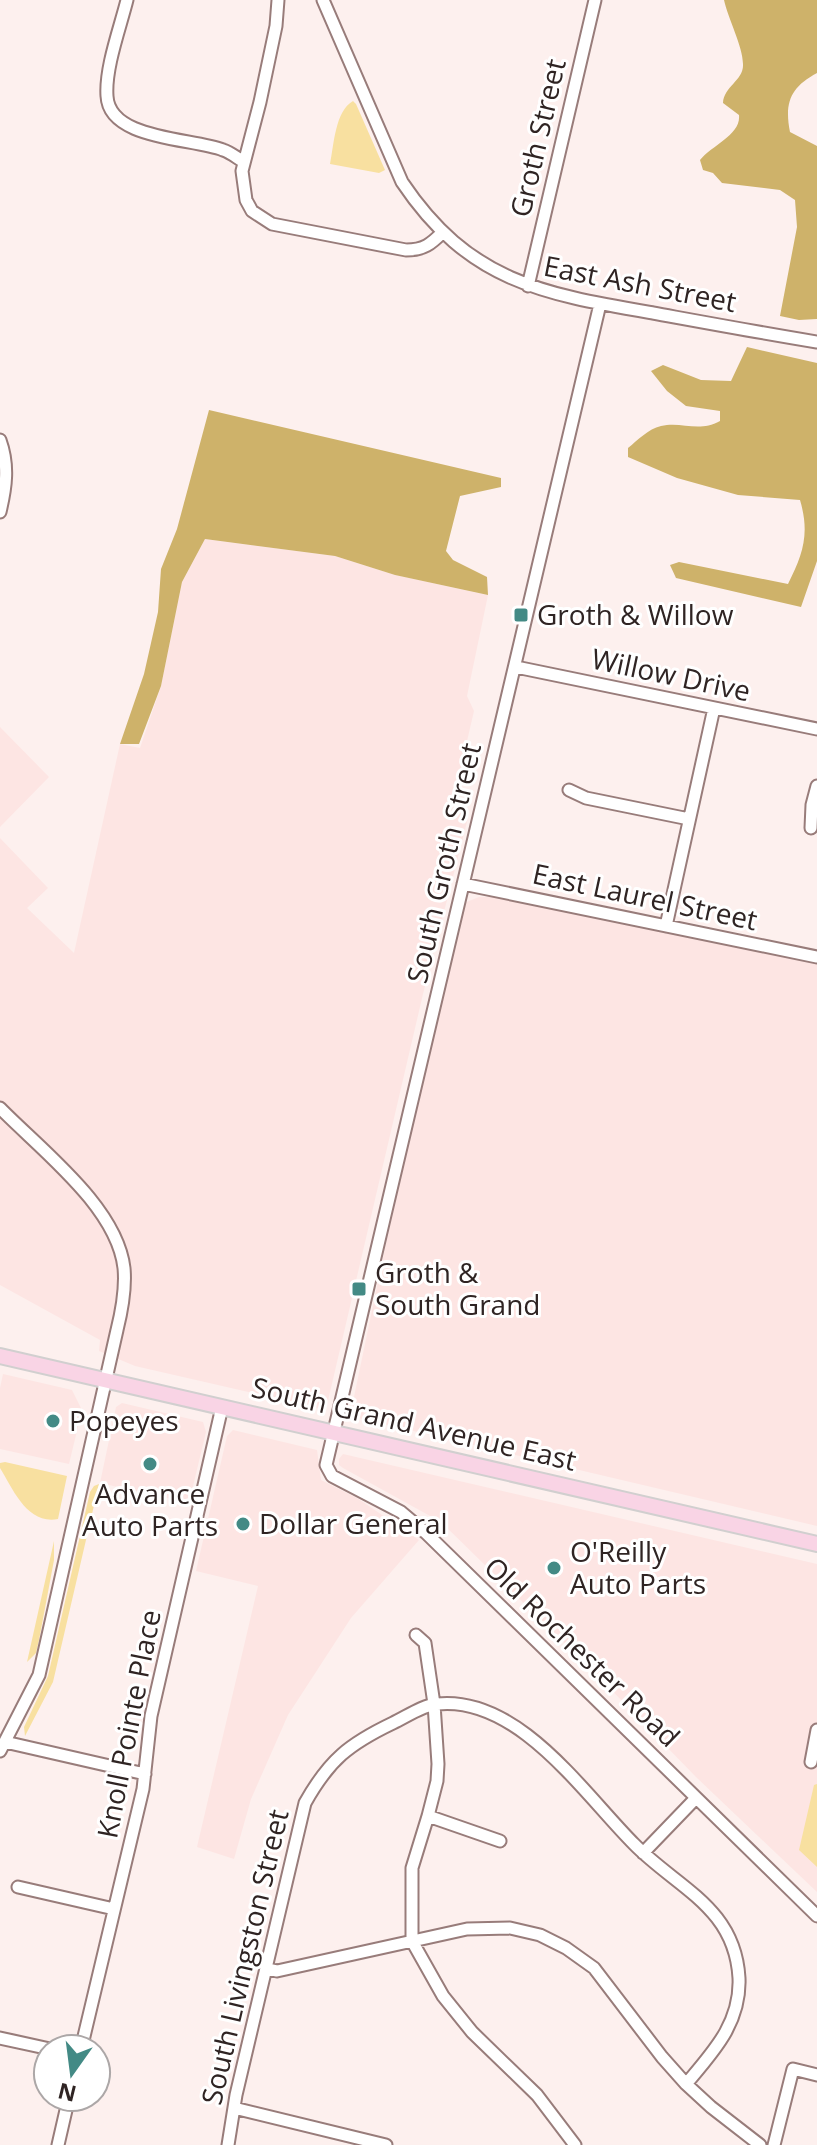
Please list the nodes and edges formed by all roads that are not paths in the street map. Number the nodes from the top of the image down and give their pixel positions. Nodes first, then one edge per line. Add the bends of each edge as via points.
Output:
1 (127, 0) edge
2 (278, 0) edge
3 (323, 0) edge
4 (595, 0) edge
5 (244, 162) junction
6 (443, 232) junction
7 (528, 286) junction
8 (600, 304) junction
9 (817, 342) edge
10 (0, 440) edge
11 (0, 512) edge
12 (516, 667) junction
13 (714, 708) junction
14 (817, 729) edge
15 (817, 786) edge
16 (569, 790) dead end
17 (689, 819) junction
18 (811, 828) dead end
19 (463, 884) junction
20 (666, 926) junction
21 (817, 957) edge
22 (0, 1108) edge
23 (0, 1356) edge
24 (105, 1380) junction
25 (222, 1407) junction
26 (333, 1432) junction
27 (817, 1544) edge
28 (416, 1635) dead end
29 (434, 1704) junction
30 (817, 1730) edge
31 (3, 1746) edge
32 (811, 1762) dead end
33 (145, 1774) junction
34 (696, 1798) junction
35 (428, 1816) junction
36 (500, 1841) dead end
37 (643, 1853) junction
38 (18, 1887) dead end
39 (114, 1909) junction
40 (817, 1916) edge
41 (412, 1941) junction
42 (267, 1969) junction
43 (85, 2033) edge
44 (0, 2038) edge
45 (32, 2045) edge
46 (817, 2075) edge
47 (686, 2084) junction
48 (234, 2108) junction
49 (65, 2113) edge
50 (58, 2145) edge
51 (228, 2145) edge
52 (386, 2145) edge
53 (575, 2145) edge
54 (760, 2145) edge
55 (774, 2145) edge

1 - 5 street via 107,85 106,100 115,116 142,131 224,150
2 - 5 street
3 - 6 street, East Ash Street via 397,173
4 - 7 street, Groth Street
5 - 6 street via 244,188 252,211 272,224 406,250 429,246
6 - 7 street, East Ash Street via 482,263
7 - 8 street, East Ash Street
8 - 9 street, East Ash Street
8 - 12 street, South Groth Street
10 - 11 street via 7,480
12 - 13 street, Willow Drive
12 - 19 street, South Groth Street
13 - 14 street, Willow Drive
13 - 17 street
15 - 18 street
16 - 17 street
17 - 20 street
19 - 20 street, East Laurel Street
19 - 26 street, South Groth Street
20 - 21 street, East Laurel Street
22 - 24 street via 90,1199 114,1235 124,1268 124,1295
23 - 24 main road, South Grand Avenue East
24 - 25 main road, South Grand Avenue East
24 - 31 street via 39,1675
25 - 26 main road, South Grand Avenue East
25 - 33 street, Knoll Pointe Place via 148,1730
26 - 27 main road, South Grand Avenue East
26 - 34 street, Old Rochester Road via 326,1465 332,1476 401,1512 426,1533
28 - 29 street via 425,1643
29 - 35 street via 438,1764
29 - 37 street via 456,1703 506,1721 554,1759
29 - 42 street, South Livingston Street via 352,1745 316,1784 305,1803
30 - 32 street
31 - 33 street
33 - 39 street, Knoll Pointe Place
34 - 37 street
34 - 40 street, Old Rochester Road
35 - 36 street
35 - 41 street via 412,1868
37 - 47 street via 717,1915 735,1955 739,1978 734,2015 715,2051
38 - 39 street
39 - 43 street, Knoll Pointe Place
41 - 42 street
41 - 47 street via 488,1927 554,1941 594,1968
41 - 53 street via 443,1996 537,2095
42 - 48 street, South Livingston Street
44 - 45 street
46 - 55 street via 793,2069
47 - 54 street
48 - 51 street, South Livingston Street
48 - 52 street
49 - 50 street

